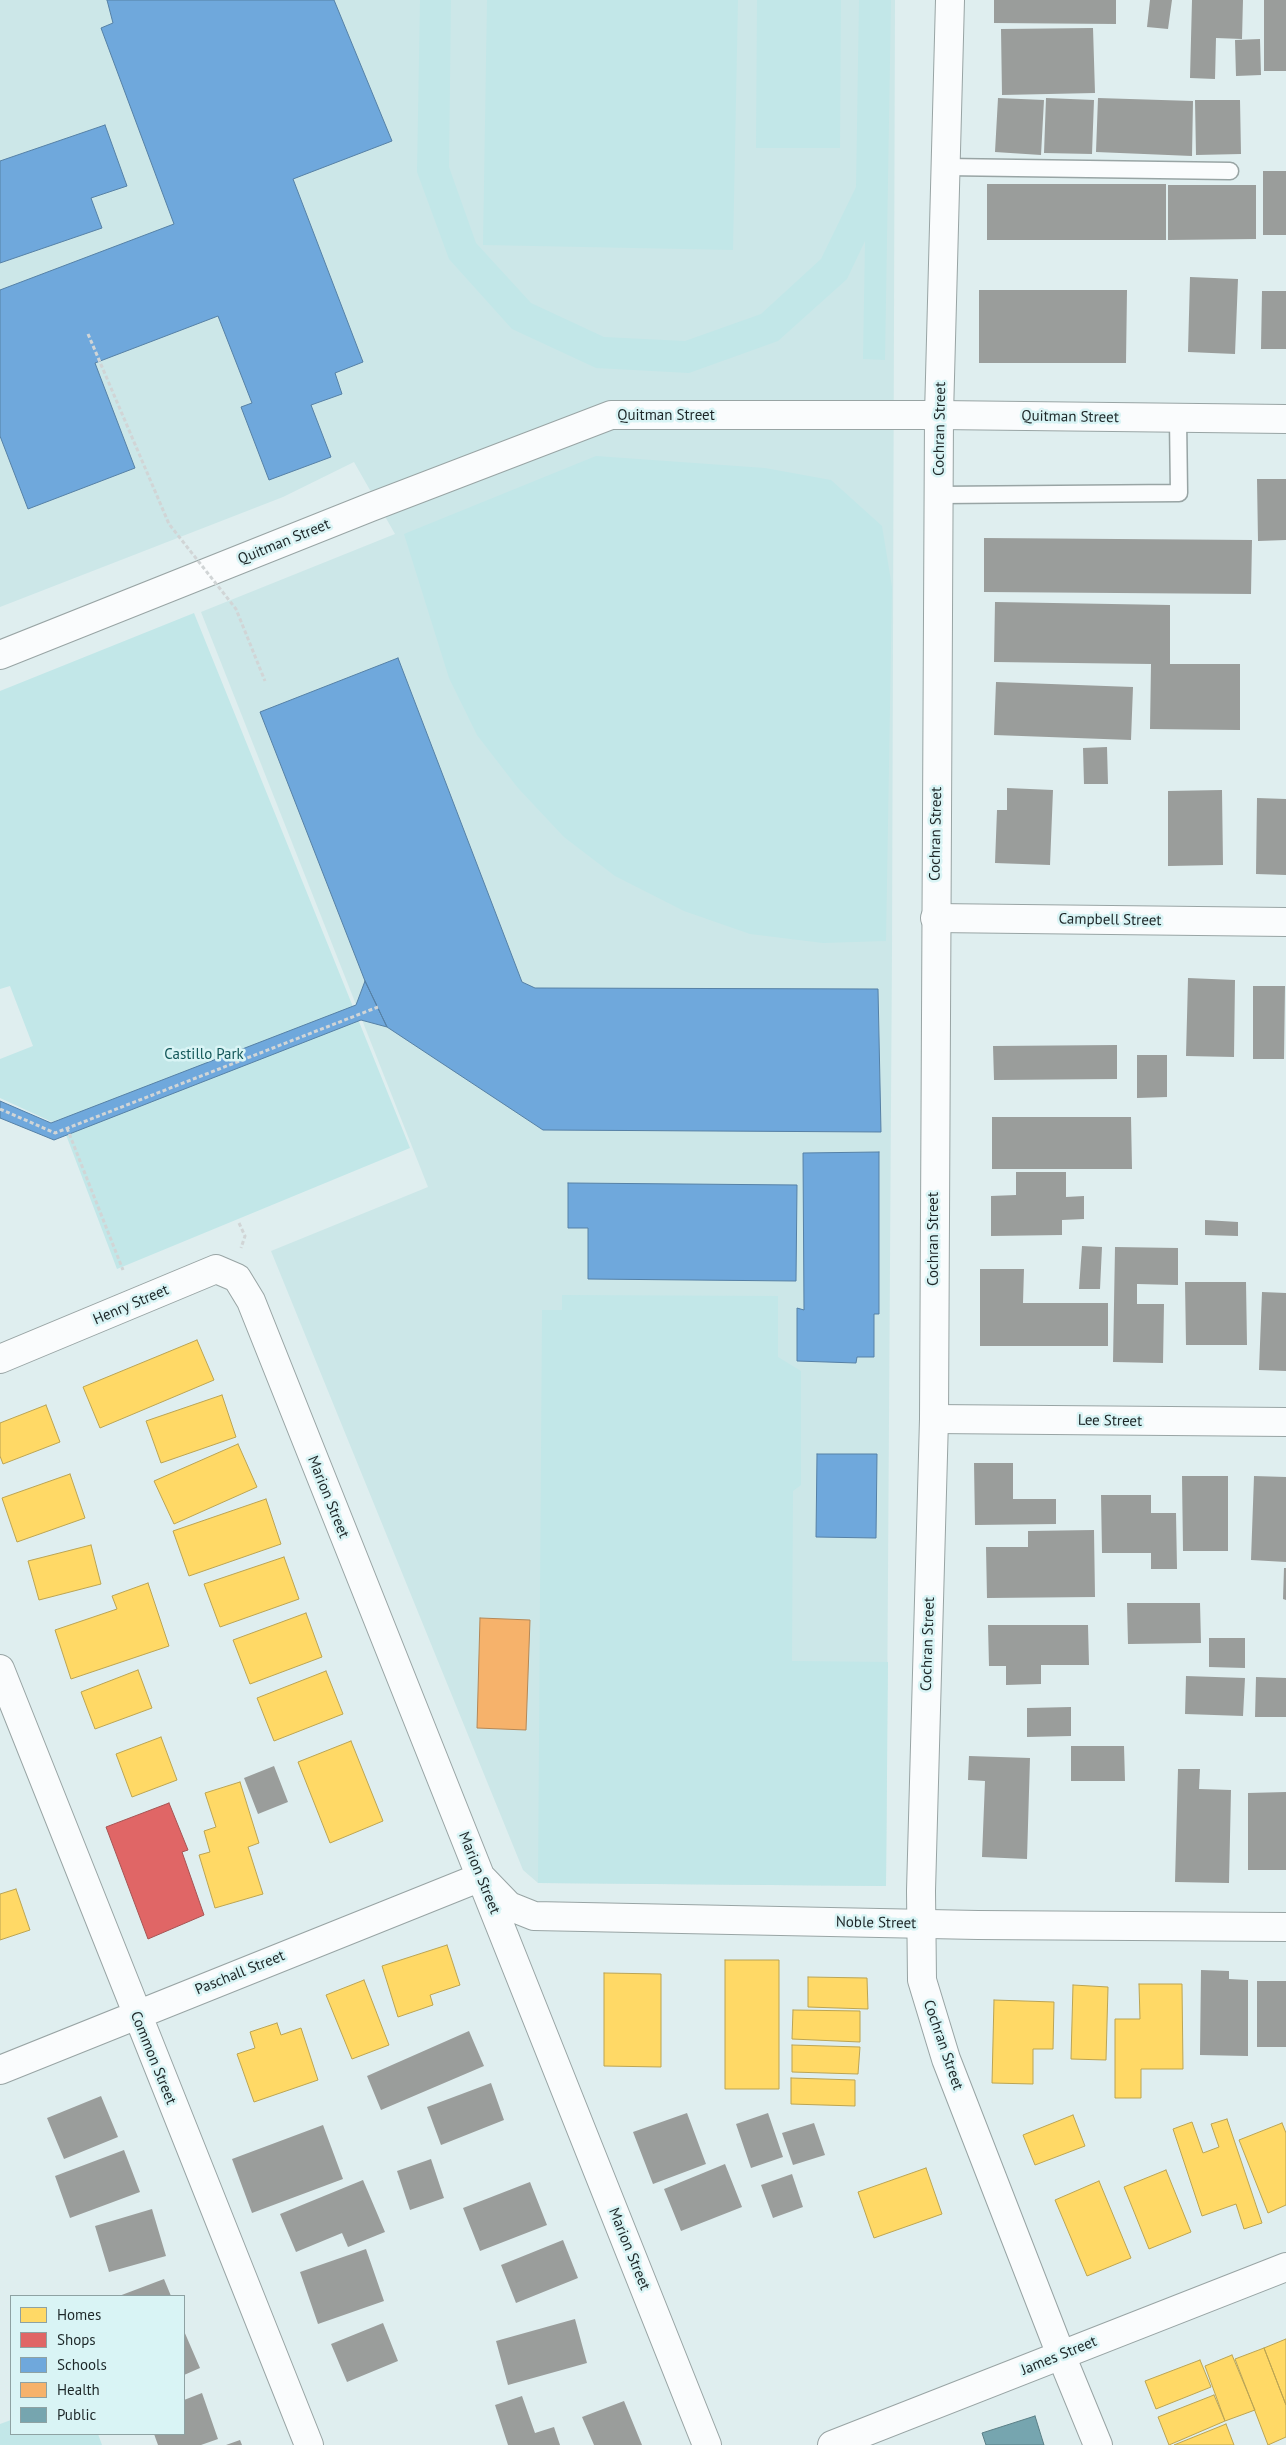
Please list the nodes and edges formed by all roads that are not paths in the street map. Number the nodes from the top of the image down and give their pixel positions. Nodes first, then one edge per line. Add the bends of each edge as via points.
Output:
1 (950, 0) edge
2 (946, 167) junction
3 (1230, 171) dead end
4 (939, 415) junction
5 (1178, 418) junction
6 (1286, 419) edge
7 (939, 496) junction
8 (0, 654) edge
9 (935, 918) junction
10 (1286, 922) edge
11 (251, 1301) joint
12 (0, 1359) edge
13 (934, 1419) junction
14 (1286, 1422) edge
15 (0, 1669) edge
16 (481, 1877) junction
17 (920, 1924) junction
18 (1286, 1926) edge
19 (136, 2015) junction
20 (0, 2070) edge
21 (1286, 2266) edge
22 (1061, 2355) junction
23 (309, 2445) edge
24 (706, 2445) edge
25 (832, 2445) edge
26 (1098, 2445) edge

1 - 2 street, Cochran Street
2 - 3 lane
2 - 4 street, Cochran Street
4 - 5 street, Quitman Street
4 - 7 street, Cochran Street
4 - 8 street, Quitman Street via 611,415
5 - 6 street, Quitman Street
5 - 7 lane via 1179,493
7 - 9 street, Cochran Street
9 - 10 street, Campbell Street
9 - 13 street, Cochran Street
11 - 12 street, Henry Street via 237,1278 216,1269
11 - 16 street, Marion Street
13 - 14 street, Lee Street
13 - 17 street, Cochran Street
15 - 19 street, Common Street
16 - 17 street, Noble Street via 509,1906 534,1916
16 - 19 street, Paschall Street
16 - 24 street, Marion Street
17 - 18 street, Noble Street
17 - 22 street, Cochran Street via 926,2001
19 - 20 street, Paschall Street
19 - 23 street, Common Street
21 - 22 street, James Street
22 - 25 street, James Street
22 - 26 street, Cochran Street

